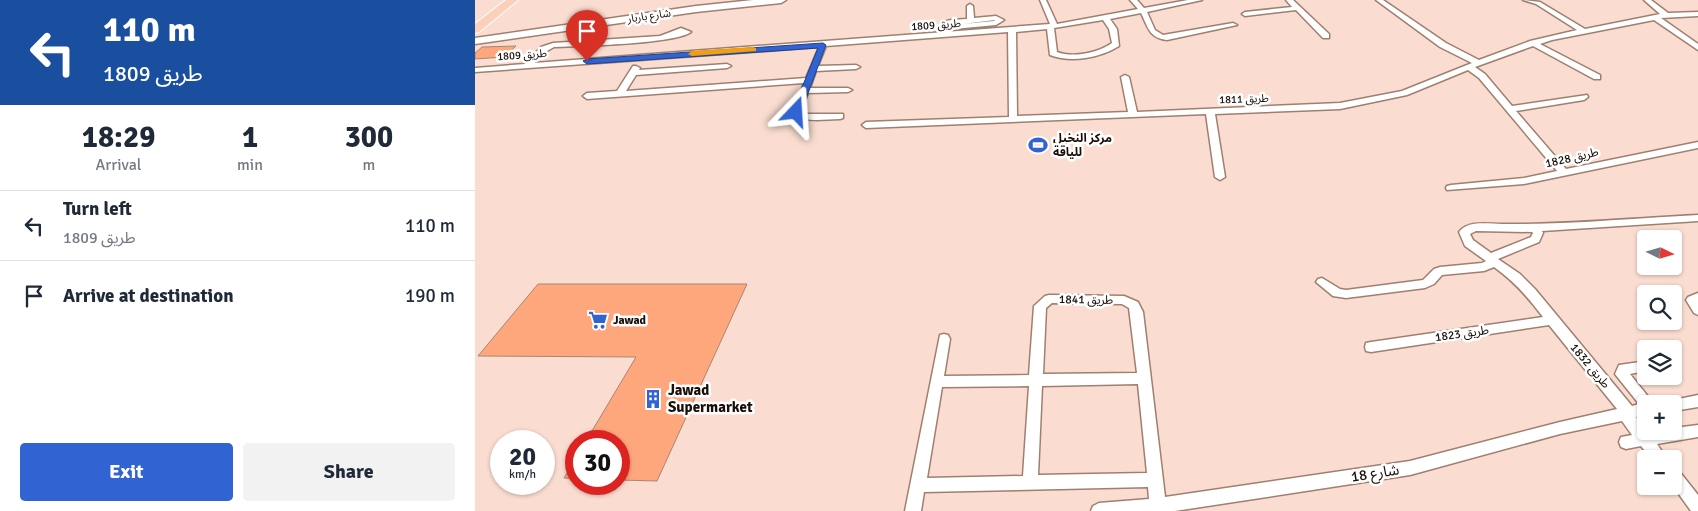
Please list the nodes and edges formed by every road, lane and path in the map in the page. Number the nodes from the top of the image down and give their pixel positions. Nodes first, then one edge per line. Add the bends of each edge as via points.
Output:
1 (499, 0) edge
2 (513, 0) edge
3 (781, 0) edge
4 (1043, 0) edge
5 (1133, 0) edge
6 (1199, 0) edge
7 (1289, 0) edge
8 (1379, 0) edge
9 (1526, 0) edge
10 (1647, 0) edge
11 (970, 6) dead end
12 (1297, 8) junction
13 (1143, 10) junction
14 (1245, 14) dead end
15 (1698, 14) edge
16 (1665, 15) junction
17 (1105, 17) junction
18 (475, 18) edge
19 (1657, 18) junction
20 (984, 22) dead end
21 (1233, 25) dead end
22 (972, 26) junction
23 (1052, 26) junction
24 (475, 30) edge
25 (946, 30) dead end
26 (1011, 30) junction
27 (1583, 31) junction
28 (1326, 36) dead end
29 (475, 37) edge
30 (488, 38) junction
31 (475, 41) edge
32 (1533, 43) junction
33 (823, 45) junction
34 (1698, 48) edge
35 (690, 54) junction
36 (666, 56) junction
37 (1478, 63) junction
38 (528, 65) junction
39 (856, 67) dead end
40 (1469, 67) junction
41 (813, 69) junction
42 (475, 70) edge
43 (724, 72) junction
44 (1125, 77) dead end
45 (1597, 77) dead end
46 (675, 79) junction
47 (809, 80) junction
48 (848, 90) dead end
49 (804, 92) junction
50 (620, 94) junction
51 (587, 96) dead end
52 (1584, 97) dead end
53 (1509, 109) junction
54 (1210, 111) junction
55 (1133, 114) junction
56 (840, 116) dead end
57 (1013, 120) junction
58 (866, 125) dead end
59 (1698, 145) edge
60 (1564, 173) junction
61 (1220, 177) dead end
62 (1451, 188) dead end
63 (1698, 218) edge
64 (1535, 228) junction
65 (1492, 260) junction
66 (1322, 282) dead end
67 (1698, 297) edge
68 (1698, 310) edge
69 (1552, 320) junction
70 (944, 339) dead end
71 (1371, 347) dead end
72 (1637, 367) edge
73 (1144, 378) junction
74 (1035, 380) junction
75 (936, 382) junction
76 (1640, 395) edge
77 (1698, 401) edge
78 (1682, 404) edge
79 (1637, 410) edge
80 (1626, 412) junction
81 (1637, 428) edge
82 (1698, 431) edge
83 (1682, 433) edge
84 (1639, 440) edge
85 (1626, 442) dead end
86 (1155, 480) junction
87 (1030, 482) junction
88 (918, 485) junction
89 (1682, 487) edge
90 (1158, 506) junction
91 (1698, 508) edge
92 (913, 511) edge
93 (1099, 511) edge

1 - 18 main road
2 - 24 main road
3 - 30 street, شارع باربار
4 - 23 street
5 - 13 street
6 - 13 street, طريق 1809
7 - 12 street
8 - 37 street via 1443,44
9 - 27 street via 1538,3
10 - 16 street
11 - 22 street
12 - 14 street
12 - 28 street
13 - 17 street, طريق 1809
13 - 21 street via 1153,34 1161,37
15 - 16 street, طريق 1811
16 - 19 street, طريق 1811
17 - 23 street, طريق 1809
17 - 23 street via 1113,29 1116,44 1107,50 1073,57 1053,53
19 - 27 street, طريق 1811
19 - 34 street
20 - 22 street
22 - 25 street via 962,24
22 - 26 street, طريق 1809
22 - 33 street, طريق 1809
23 - 26 street, طريق 1809
26 - 57 street
27 - 32 street, طريق 1811
29 - 30 street, شارع باربار
30 - 31 street, شارع باربار
32 - 37 street, طريق 1811
32 - 45 street
33 - 35 street, طريق 1809
33 - 41 street
35 - 36 street, طريق 1809
35 - 46 street
36 - 38 street, طريق 1809
36 - 38 street via 675,36 553,45
37 - 40 street, طريق 1811
38 - 42 street, طريق 1809
39 - 41 street
40 - 53 street via 1482,76
40 - 54 street, طريق 1811 via 1404,92 1365,102 1340,106
41 - 47 street
43 - 46 street
43 - 46 street
43 - 47 street
44 - 55 street
46 - 50 street
46 - 50 street via 635,70
47 - 49 street
48 - 49 street
49 - 56 street via 796,110 799,116
50 - 51 street
52 - 53 street
53 - 60 street
54 - 55 street, طريق 1811
54 - 61 street
55 - 57 street, طريق 1811
57 - 58 street, طريق 1811
59 - 60 street, طريق 1828
60 - 62 street, طريق 1828 via 1517,182
63 - 64 street
64 - 65 street via 1538,233 1535,239
64 - 65 street, طريق 1832 via 1474,226 1466,229 1466,239
65 - 66 street via 1484,267 1440,271 1425,284 1346,294 1337,293
65 - 69 street, طريق 1832 via 1528,288
67 - 68 street via 1692,300
69 - 71 street, طريق 1823
69 - 80 street, طريق 1832
70 - 75 street
72 - 76 street via 1624,369 1622,374
73 - 74 street
73 - 74 street, طريق 1841 via 1137,312 1133,304 1125,300 1054,299 1040,306
73 - 86 street, طريق 1841
74 - 75 street
74 - 87 street, طريق 1841
75 - 88 street
77 - 78 street
79 - 80 street, شارع 18
80 - 81 street, طريق 1832
80 - 90 street, شارع 18 via 1410,468
82 - 83 street
84 - 85 street
86 - 87 street
86 - 90 street, طريق 1841
87 - 88 street
88 - 92 street
89 - 91 street
90 - 93 street, شارع 18

